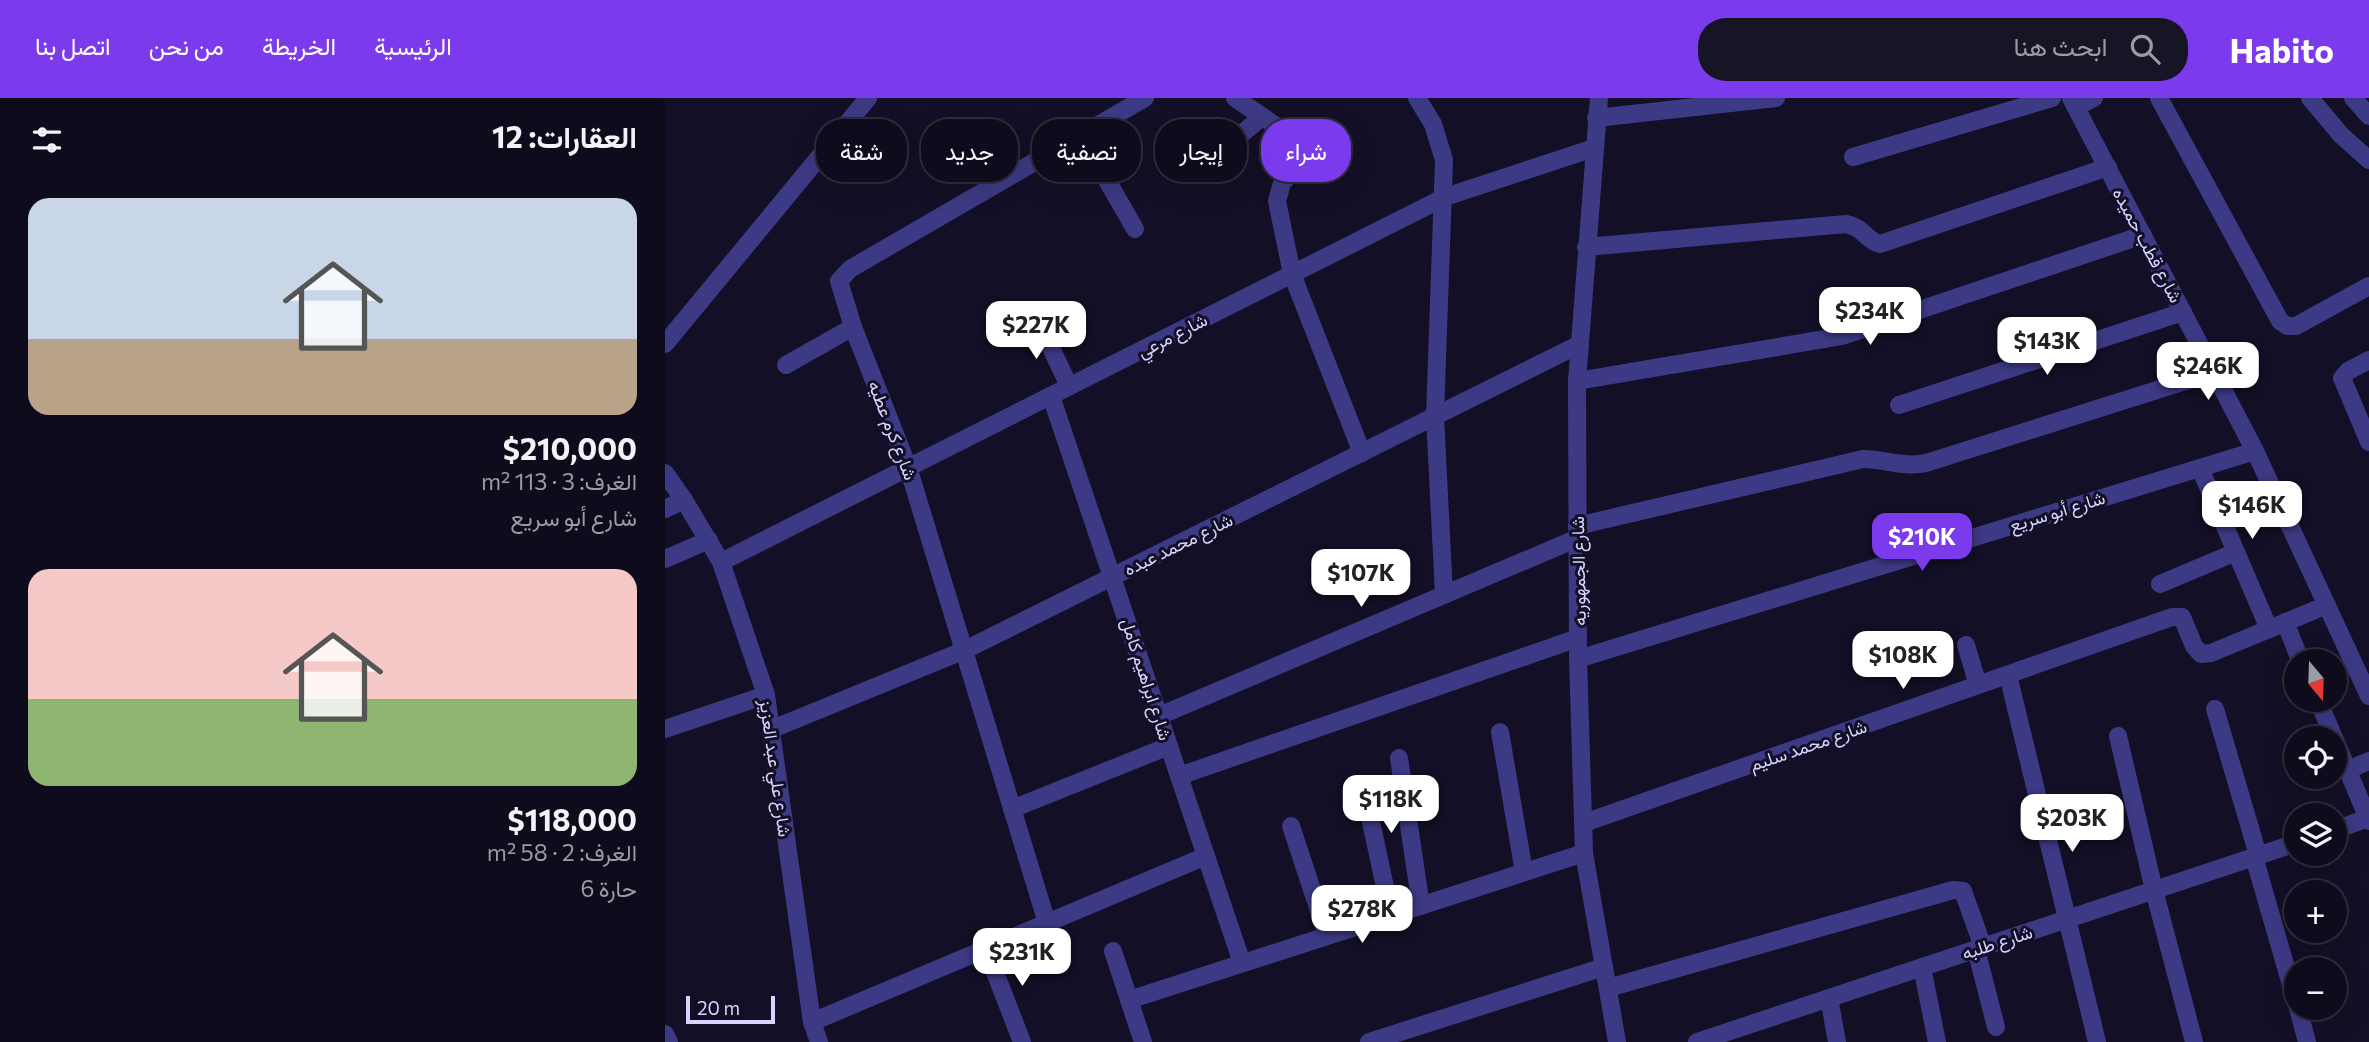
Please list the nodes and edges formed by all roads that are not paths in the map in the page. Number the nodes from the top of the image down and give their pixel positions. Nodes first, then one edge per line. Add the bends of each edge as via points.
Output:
1 (868, 98) edge
2 (1235, 98) edge
3 (1417, 98) edge
4 (1599, 98) edge
5 (1776, 98) edge
6 (2052, 98) edge
7 (2094, 98) edge
8 (2309, 98) edge
9 (2353, 98) edge
10 (1140, 99) edge
11 (2162, 99) edge
12 (2074, 103) edge
13 (2369, 116) edge
14 (1262, 117) junction
15 (1596, 118) junction
16 (1107, 119) edge
17 (1247, 129) edge
18 (1594, 148) junction
19 (1853, 157) dead end
20 (2369, 160) edge
21 (1032, 163) edge
22 (2108, 167) junction
23 (1108, 182) edge
24 (1444, 197) junction
25 (1135, 229) dead end
26 (2143, 235) junction
27 (1586, 247) junction
28 (1291, 274) junction
29 (2369, 286) edge
30 (2183, 312) junction
31 (1038, 320) dead end
32 (853, 327) junction
33 (665, 344) edge
34 (1580, 344) junction
35 (2369, 360) edge
36 (786, 365) dead end
37 (2214, 372) junction
38 (1577, 381) junction
39 (1069, 386) junction
40 (1051, 396) junction
41 (1899, 405) dead end
42 (1435, 416) junction
43 (2369, 442) edge
44 (2255, 451) junction
45 (1362, 453) junction
46 (908, 467) junction
47 (2200, 468) junction
48 (665, 473) edge
49 (684, 499) junction
50 (665, 509) edge
51 (1578, 532) junction
52 (709, 540) junction
53 (2236, 552) junction
54 (665, 559) edge
55 (721, 562) junction
56 (1113, 576) junction
57 (2160, 584) dead end
58 (1444, 595) junction
59 (2327, 605) junction
60 (2277, 625) junction
61 (1579, 638) junction
62 (1966, 646) dead end
63 (2293, 649) edge
64 (965, 650) junction
65 (1579, 659) junction
66 (2008, 675) junction
67 (1978, 685) junction
68 (766, 695) junction
69 (2369, 695) edge
70 (2215, 709) dead end
71 (1159, 716) junction
72 (665, 729) edge
73 (771, 730) junction
74 (1500, 732) dead end
75 (2118, 736) dead end
76 (1169, 746) junction
77 (1399, 758) dead end
78 (2369, 761) edge
79 (2347, 770) joint
80 (1179, 776) junction
81 (1012, 809) junction
82 (1370, 817) dead end
83 (2369, 820) edge
84 (1584, 823) junction
85 (1290, 826) dead end
86 (2347, 826) edge
87 (2284, 847) edge
88 (1584, 853) junction
89 (1206, 856) junction
90 (2256, 856) junction
91 (1524, 873) junction
92 (2154, 890) junction
93 (1421, 906) junction
94 (1391, 915) junction
95 (2068, 919) junction
96 (1047, 923) junction
97 (1327, 936) junction
98 (1979, 948) junction
99 (986, 949) junction
100 (1113, 951) dead end
101 (2284, 958) edge
102 (1242, 963) junction
103 (1604, 967) junction
104 (1922, 967) junction
105 (1608, 988) junction
106 (1829, 998) junction
107 (1129, 1000) junction
108 (2301, 1020) edge
109 (812, 1022) junction
110 (1996, 1027) dead end
111 (665, 1034) edge
112 (1708, 1040) edge
113 (669, 1042) edge
114 (819, 1042) edge
115 (1022, 1042) edge
116 (1143, 1042) edge
117 (1369, 1042) edge
118 (1617, 1042) edge
119 (1837, 1042) edge
120 (1937, 1042) edge
121 (2097, 1042) edge
122 (2195, 1042) edge
123 (2307, 1042) edge

1 - 33 street
2 - 14 street
3 - 24 street via 1433,124 1444,160
4 - 15 street, شارع الجمهوريه
5 - 15 street
6 - 19 street
7 - 12 street
8 - 20 street
9 - 13 street
10 - 16 street, شارع كرم عطيه
11 - 29 street via 2280,321 2296,326
12 - 22 street, شارع قطب حميده
14 - 17 street
14 - 28 street via 1298,141 1304,151 1302,163 1282,183 1277,201
15 - 18 street, شارع الجمهوريه
18 - 24 street, شارع مرعي
18 - 27 street, شارع الجمهوريه
21 - 32 street, شارع كرم عطيه via 850,269 839,281
22 - 26 street, شارع قطب حميده
22 - 27 street via 1880,244 1862,229 1846,224
23 - 25 street
24 - 28 street, شارع مرعي
24 - 42 street
26 - 30 street, شارع قطب حميده
26 - 38 street via 1842,337
27 - 34 street, شارع الجمهوريه
28 - 39 street, شارع مرعي
28 - 45 street
30 - 37 street, شارع قطب حميده
30 - 41 street
31 - 39 street
32 - 36 street
32 - 46 street, شارع كرم عطيه
34 - 38 street, شارع الجمهوريه
34 - 42 street, شارع محمد عبده
35 - 43 street via 2342,378
37 - 44 street, شارع قطب حميده
37 - 51 street via 1917,466 1863,458
38 - 51 street, شارع الجمهوريه
39 - 40 street, شارع مرعي
40 - 46 street, شارع مرعي
40 - 56 street, شارع ابراهيم كامل
42 - 45 street, شارع محمد عبده
42 - 58 street
44 - 47 street, شارع أبو سريع
44 - 59 street, شارع قطب حميده
45 - 56 street, شارع محمد عبده
46 - 55 street, شارع مرعي
46 - 64 street, شارع كرم عطيه
47 - 53 street
47 - 65 street, شارع أبو سريع
48 - 49 street, شارع علي عبد العزيز
49 - 50 street
49 - 52 street, شارع علي عبد العزيز
51 - 58 street
51 - 61 street, شارع الجمهوريه
52 - 54 street
52 - 55 street, شارع علي عبد العزيز
53 - 57 street
53 - 60 street
55 - 68 street, شارع علي عبد العزيز
56 - 64 street, شارع محمد عبده
56 - 71 street, شارع ابراهيم كامل
58 - 71 street
59 - 60 street
59 - 69 street, شارع قطب حميده
60 - 63 street
60 - 66 street, شارع محمد سليم via 2201,654 2182,617 2172,617
61 - 65 street, شارع الجمهوريه
61 - 80 street
62 - 67 street
64 - 73 street, شارع محمد عبده
64 - 81 street, شارع كرم عطيه
65 - 84 street, شارع الجمهوريه
66 - 67 street, شارع محمد سليم
66 - 95 street
67 - 84 street, شارع محمد سليم
68 - 72 street
68 - 73 street, شارع علي عبد العزيز
70 - 90 street
71 - 76 street, شارع ابراهيم كامل
73 - 109 street, شارع علي عبد العزيز
74 - 91 street
75 - 92 street
76 - 80 street, شارع ابراهيم كامل
76 - 81 street
77 - 93 street
78 - 79 street
79 - 83 street
80 - 89 street, شارع ابراهيم كامل
81 - 96 street, شارع كرم عطيه
82 - 94 street
83 - 86 street
84 - 88 street, شارع الجمهوريه
85 - 97 street
87 - 90 street, شارع طلبه
88 - 91 street
88 - 103 street, شارع الجمهوريه
89 - 96 street
89 - 102 street, شارع ابراهيم كامل
90 - 92 street, شارع طلبه
90 - 101 street
91 - 93 street
92 - 95 street, شارع طلبه
92 - 122 street
93 - 94 street
94 - 97 street
95 - 98 street, شارع طلبه
95 - 121 street
96 - 99 street
97 - 102 street
98 - 104 street, شارع طلبه
98 - 105 street via 1963,891 1952,890
98 - 110 street
99 - 109 street
99 - 115 street
100 - 107 street
102 - 107 street
103 - 105 street, شارع الجمهوريه
103 - 117 street
104 - 106 street, شارع طلبه
104 - 120 street
105 - 118 street, شارع الجمهوريه
106 - 112 street, شارع طلبه
106 - 119 street
107 - 116 street
108 - 123 street
109 - 114 street, شارع علي عبد العزيز
111 - 113 street

